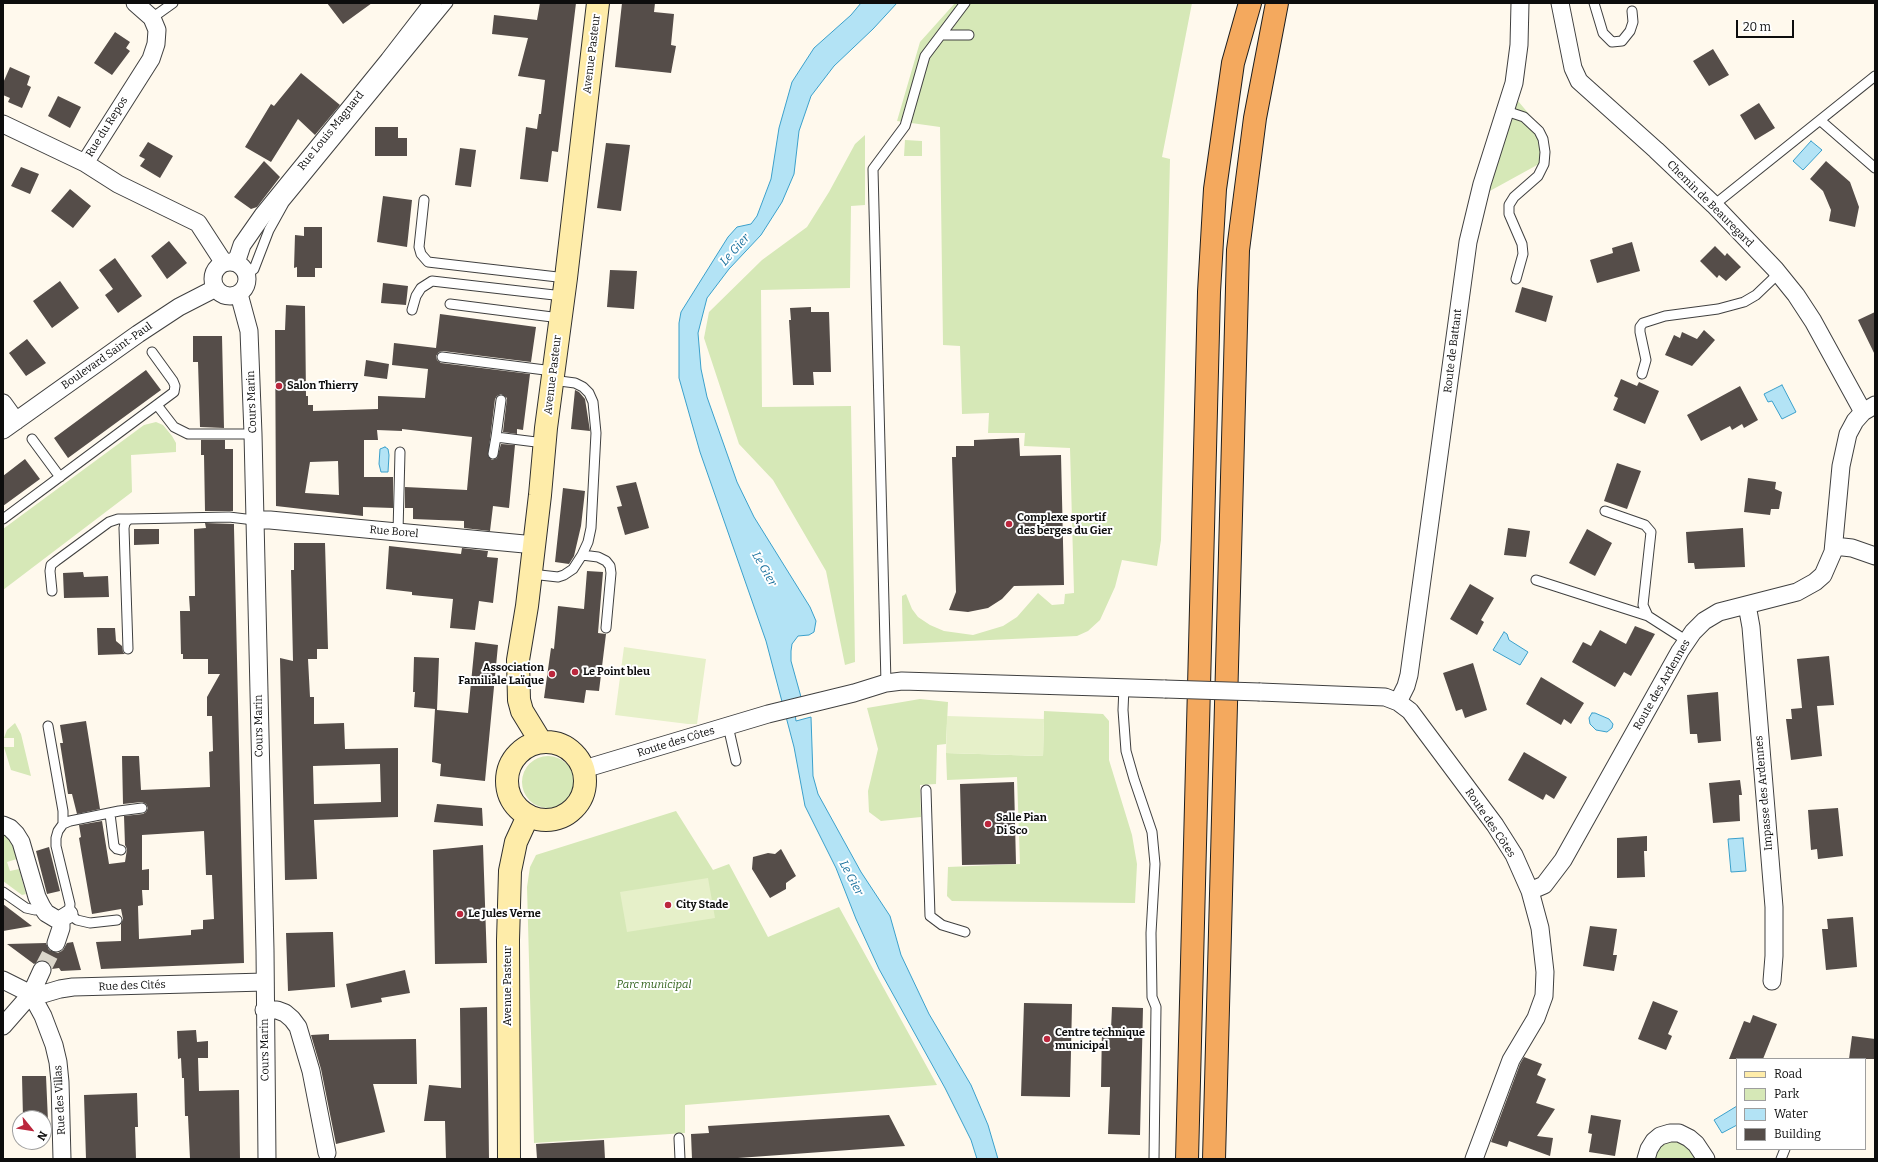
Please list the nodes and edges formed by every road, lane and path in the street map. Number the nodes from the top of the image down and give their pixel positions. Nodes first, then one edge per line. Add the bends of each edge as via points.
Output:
1 (136, 3) edge
2 (173, 3) edge
3 (433, 3) edge
4 (448, 3) edge
5 (598, 3) edge
6 (965, 3) edge
7 (1250, 3) edge
8 (1277, 3) edge
9 (1520, 3) edge
10 (1560, 3) edge
11 (1594, 3) edge
12 (1632, 11) dead end
13 (152, 18) junction
14 (970, 34) dead end
15 (941, 35) junction
16 (1875, 76) edge
17 (1506, 111) junction
18 (1821, 121) junction
19 (3, 124) edge
20 (85, 163) junction
21 (1875, 168) edge
22 (424, 200) dead end
23 (1714, 205) junction
24 (236, 266) junction
25 (1779, 273) junction
26 (1516, 279) dead end
27 (564, 287) junction
28 (216, 288) junction
29 (239, 294) junction
30 (450, 304) dead end
31 (412, 310) dead end
32 (560, 318) junction
33 (152, 352) dead end
34 (442, 357) dead end
35 (1642, 374) dead end
36 (553, 375) junction
37 (501, 400) dead end
38 (3, 403) edge
39 (157, 405) junction
40 (1869, 409) edge
41 (9, 425) edge
42 (253, 434) junction
43 (496, 437) junction
44 (32, 439) dead end
45 (544, 443) junction
46 (400, 452) dead end
47 (493, 454) dead end
48 (60, 477) junction
49 (1605, 511) dead end
50 (3, 519) edge
51 (129, 519) junction
52 (254, 520) junction
53 (398, 532) junction
54 (535, 545) junction
55 (1834, 546) junction
56 (582, 555) junction
57 (1875, 556) edge
58 (531, 574) junction
59 (1536, 580) dead end
60 (52, 590) dead end
61 (1747, 605) junction
62 (1648, 616) junction
63 (606, 628) dead end
64 (1687, 641) junction
65 (128, 649) dead end
66 (886, 683) junction
67 (1124, 687) junction
68 (1398, 702) junction
69 (48, 726) dead end
70 (728, 726) junction
71 (541, 742) junction
72 (736, 761) dead end
73 (584, 769) junction
74 (926, 790) dead end
75 (142, 808) dead end
76 (110, 814) junction
77 (528, 816) junction
78 (63, 824) junction
79 (3, 825) edge
80 (121, 850) dead end
81 (1530, 891) junction
82 (3, 892) edge
83 (42, 907) junction
84 (65, 916) junction
85 (117, 920) dead end
86 (965, 932) dead end
87 (56, 943) tunnel mouth
88 (42, 970) tunnel mouth
89 (3, 980) edge
90 (1772, 981) dead end
91 (265, 982) junction
92 (31, 994) junction
93 (264, 1010) junction
94 (3, 1026) edge
95 (679, 1138) dead end
96 (327, 1153) dead end
97 (62, 1159) edge
98 (267, 1159) edge
99 (509, 1159) edge
100 (680, 1159) edge
101 (1154, 1159) edge
102 (1187, 1159) edge
103 (1214, 1159) edge
104 (1474, 1159) edge
105 (1646, 1159) edge
106 (1706, 1159) edge

1 - 13 street
2 - 13 lane
3 - 24 street, Rue Louis Magnard via 263,215 242,245
4 - 24 lane via 284,203 268,230 254,269
5 - 27 main road, Avenue Pasteur
6 - 15 lane
7 - 102 highway via 1234,63 1215,189 1208,292
8 - 103 highway via 1255,118 1238,250
9 - 17 street, Route de Battant via 1519,45 1514,83
10 - 23 street, Chemin de Beauregard via 1572,68 1579,81
11 - 12 lane via 1603,34 1612,42 1622,41 1630,31 1633,22
13 - 20 street, Rue du Repos via 156,30 156,44 151,59
14 - 15 lane
15 - 66 lane via 925,56 905,126 874,169
16 - 18 lane
17 - 26 lane via 1524,118 1539,131 1544,139 1545,152 1544,164 1538,176 1514,197 1509,205 1509,214 1522,244 1523,254
17 - 68 street, Route de Battant via 1482,184 1468,242 1409,675
18 - 21 lane
18 - 23 lane
19 - 20 street
20 - 24 street, Rue du Repos via 118,184 198,223
22 - 27 lane via 419,247 428,262
23 - 25 street, Chemin de Beauregard
24 - 28 street via 219,265 213,275
24 - 29 street via 246,286
25 - 35 lane via 1756,295 1744,302 1665,316 1643,323 1640,332 1646,360
25 - 40 street, Chemin de Beauregard via 1796,295
27 - 31 lane via 432,281 416,296
27 - 32 main road, Avenue Pasteur
28 - 29 street via 228,296
28 - 41 street, Boulevard Saint-Paul via 179,307 138,334
29 - 42 street, Cours Marin via 249,331
30 - 32 lane
32 - 36 main road, Avenue Pasteur
33 - 39 lane via 176,386 170,396
34 - 36 lane
36 - 45 main road, Avenue Pasteur
36 - 56 lane via 583,387 589,392 593,402 596,432 591,528
37 - 43 lane
38 - 41 street
39 - 42 lane via 174,427 188,434
39 - 48 lane
40 - 55 street, Route des Ardennes via 1855,421 1843,450
42 - 52 street, Cours Marin
43 - 45 lane
43 - 47 lane
44 - 48 lane
45 - 54 main road, Avenue Pasteur
46 - 53 lane
48 - 50 lane
49 - 62 lane via 1645,525 1651,532 1643,605
51 - 52 lane via 229,517
51 - 60 lane via 109,522 56,561 50,571
51 - 65 lane via 124,528
52 - 53 street, Rue Borel
52 - 91 street, Cours Marin
53 - 54 street, Rue Borel
54 - 58 main road, Avenue Pasteur
55 - 57 street via 1852,548
55 - 61 street, Route des Ardennes via 1829,564 1823,575 1815,582 1797,592
56 - 58 lane via 573,568 564,575 558,577
56 - 63 lane via 598,557 610,566
58 - 71 main road, Avenue Pasteur via 518,660 518,686 522,711
59 - 62 lane
61 - 64 street, Route des Ardennes via 1719,612 1704,621
61 - 90 street, Impasse des Ardennes via 1752,634 1774,906
62 - 64 lane
64 - 81 street, Route des Ardennes via 1563,860 1544,885
66 - 67 street, Route des Côtes via 902,681
66 - 70 street, Route des Côtes
67 - 68 street, Route des Côtes, bridge via 1370,696 1385,697
67 - 101 lane via 1126,751 1152,832 1155,864 1151,933 1152,997 1156,1007
68 - 81 street, Route des Côtes via 1410,711 1495,825 1514,855
69 - 78 lane
70 - 72 lane
70 - 73 street, Route des Côtes
71 - 73 main road via 564,747 574,754
71 - 77 main road via 519,753 512,762 508,774 507,786 510,797 517,808
73 - 77 main road via 585,787 581,799 573,810 563,817 551,820 538,820
74 - 86 lane via 930,916 942,925
75 - 76 lane
76 - 78 lane
76 - 80 lane via 114,846
77 - 99 main road, Avenue Pasteur via 516,842 510,871
78 - 84 lane via 58,831 56,846 70,904
79 - 83 street via 13,831 21,842
81 - 104 street, Route des Côtes via 1540,928 1545,972 1544,996 1536,1018 1511,1060
82 - 83 lane via 26,908 35,910
83 - 84 street via 52,917
84 - 85 lane via 90,923
84 - 87 street
88 - 92 street
89 - 92 street
91 - 92 street, Rue des Cités via 73,987
91 - 93 street, Cours Marin
92 - 94 street
92 - 97 street, Rue des Villas via 43,1016 58,1062
93 - 96 street via 285,1013 298,1027 311,1071
93 - 98 street, Cours Marin
95 - 100 lane
105 - 106 street via 1654,1141 1665,1135 1679,1133 1696,1144

